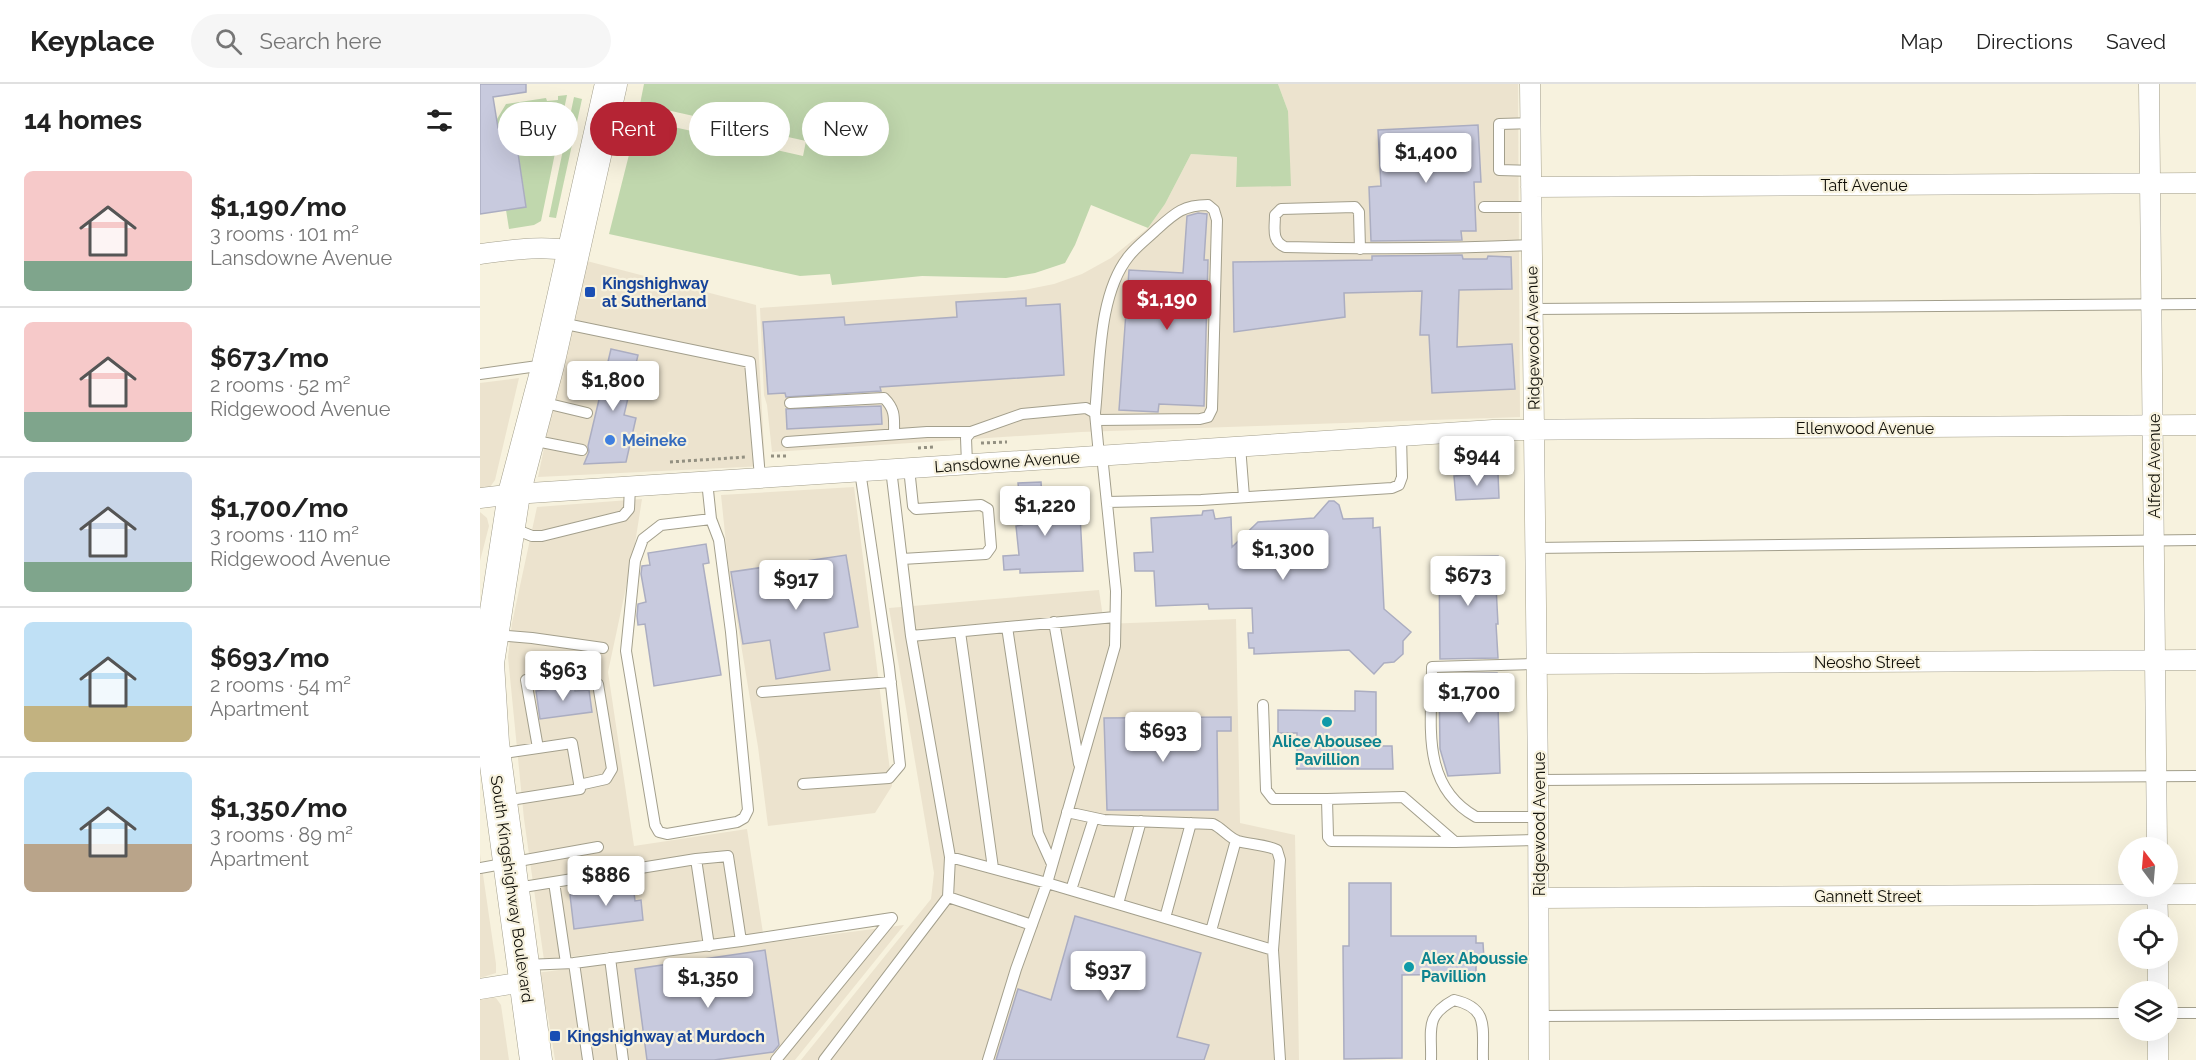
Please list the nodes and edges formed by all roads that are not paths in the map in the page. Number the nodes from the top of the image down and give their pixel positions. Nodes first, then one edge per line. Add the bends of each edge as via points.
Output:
1 (611, 84) edge
2 (1530, 84) edge
3 (2149, 84) edge
4 (1530, 123) junction
5 (2150, 183) junction
6 (2196, 183) edge
7 (1531, 188) junction
8 (1484, 207) dead end
9 (1532, 245) junction
10 (1360, 249) junction
11 (573, 251) junction
12 (480, 254) edge
13 (2152, 304) junction
14 (2196, 304) edge
15 (1533, 309) junction
16 (557, 322) junction
17 (548, 364) junction
18 (480, 374) edge
19 (538, 401) junction
20 (790, 403) dead end
21 (587, 413) dead end
22 (1096, 416) junction
23 (2196, 425) edge
24 (2154, 426) junction
25 (1534, 430) junction
26 (971, 432) junction
27 (894, 434) junction
28 (1401, 436) junction
29 (528, 440) junction
30 (787, 442) dead end
31 (1240, 446) junction
32 (582, 450) dead end
33 (1101, 455) junction
34 (967, 464) junction
35 (900, 468) junction
36 (860, 471) junction
37 (760, 477) junction
38 (707, 481) junction
39 (630, 486) junction
40 (514, 494) junction
41 (1245, 497) junction
42 (480, 498) edge
43 (1107, 502) junction
44 (711, 519) junction
45 (509, 527) junction
46 (2154, 540) junction
47 (2196, 540) edge
48 (1534, 548) junction
49 (902, 559) junction
50 (1115, 617) junction
51 (1054, 622) junction
52 (1007, 627) junction
53 (489, 628) edge
54 (960, 632) junction
55 (911, 636) junction
56 (603, 648) dead end
57 (2154, 660) junction
58 (2196, 660) edge
59 (1537, 664) junction
60 (891, 682) junction
61 (762, 692) dead end
62 (1263, 705) dead end
63 (489, 748) edge
64 (538, 748) junction
65 (1080, 768) junction
66 (2196, 776) edge
67 (2156, 777) junction
68 (1539, 780) junction
69 (803, 784) dead end
70 (579, 785) junction
71 (1327, 799) junction
72 (500, 801) junction
73 (1067, 812) junction
74 (1539, 817) junction
75 (1094, 818) junction
76 (1141, 821) junction
77 (1191, 823) junction
78 (2157, 837) edge
79 (1236, 840) junction
80 (1539, 840) junction
81 (1455, 842) junction
82 (598, 847) dead end
83 (950, 857) junction
84 (696, 859) junction
85 (1052, 864) junction
86 (993, 868) junction
87 (500, 873) edge
88 (554, 882) junction
89 (1047, 882) junction
90 (1071, 890) junction
91 (2118, 891) edge
92 (2178, 892) edge
93 (2196, 894) edge
94 (948, 897) junction
95 (1539, 898) junction
96 (1118, 904) junction
97 (1165, 918) junction
98 (1032, 925) junction
99 (1211, 931) junction
100 (741, 942) junction
101 (709, 946) junction
102 (1273, 950) junction
103 (610, 957) junction
104 (570, 963) junction
105 (523, 973) junction
106 (480, 989) edge
107 (2118, 1013) edge
108 (2178, 1013) edge
109 (2196, 1013) edge
110 (1539, 1016) junction
111 (2158, 1041) edge
112 (536, 1060) edge
113 (588, 1060) edge
114 (623, 1060) edge
115 (776, 1060) edge
116 (824, 1060) edge
117 (988, 1060) edge
118 (1280, 1060) edge
119 (1431, 1060) edge
120 (1483, 1060) edge
121 (1539, 1060) edge
122 (2158, 1060) edge

1 - 11 main road, South Kingshighway Boulevard
2 - 4 street, Ridgewood Avenue
3 - 5 street, Alfred Avenue
4 - 7 street, Ridgewood Avenue
4 - 7 lane via 1499,124 1499,170
5 - 6 street, Taft Avenue
5 - 7 street, Taft Avenue
5 - 13 street, Alfred Avenue
7 - 8 lane
7 - 9 street, Ridgewood Avenue
9 - 10 lane
9 - 15 street, Ridgewood Avenue
10 - 10 lane via 1359,212 1355,207 1281,209 1275,215 1274,239 1278,244
11 - 12 street via 538,247
11 - 16 main road, South Kingshighway Boulevard
13 - 14 lane
13 - 15 lane
13 - 24 street, Alfred Avenue
15 - 25 street, Ridgewood Avenue
16 - 17 main road, South Kingshighway Boulevard
16 - 37 lane via 750,362
17 - 18 lane
17 - 19 main road, South Kingshighway Boulevard
19 - 21 lane
19 - 29 main road, South Kingshighway Boulevard
20 - 27 lane via 884,398 893,410
22 - 22 lane via 1104,319 1114,284 1129,256 1179,211 1191,205 1208,205 1217,220 1212,409 1208,417
22 - 26 lane via 1086,408 1030,413
22 - 33 lane
23 - 24 street, Ellenwood Avenue
24 - 25 street, Ellenwood Avenue
24 - 46 street, Alfred Avenue
25 - 28 street, Lansdowne Avenue
25 - 48 street, Ridgewood Avenue
26 - 27 lane
26 - 34 lane via 966,438
27 - 30 lane
28 - 31 street, Lansdowne Avenue
28 - 41 lane via 1402,477 1392,488
29 - 32 lane
29 - 40 main road, South Kingshighway Boulevard
31 - 33 street, Lansdowne Avenue
31 - 41 lane
33 - 34 street, Lansdowne Avenue
33 - 43 lane
34 - 35 street, Lansdowne Avenue
35 - 36 street, Lansdowne Avenue
35 - 49 lane
35 - 49 lane via 916,509 981,505 988,509 991,547 986,554
36 - 37 street, Lansdowne Avenue
36 - 60 lane
37 - 38 street, Lansdowne Avenue
38 - 39 street, Lansdowne Avenue
38 - 44 lane
39 - 40 street, Lansdowne Avenue
39 - 45 lane via 630,509 623,516 542,536 531,537
40 - 42 street, Lansdowne Avenue
40 - 45 main road, South Kingshighway Boulevard
41 - 43 lane
43 - 50 lane
44 - 44 lane via 719,540 731,632 748,810 737,822 667,834 659,832 655,825 626,651 635,561 643,539 661,525
45 - 53 main road, South Kingshighway Boulevard
46 - 47 lane
46 - 48 lane
46 - 57 street, Alfred Avenue
48 - 59 street, Ridgewood Avenue
49 - 55 lane
50 - 51 lane
50 - 65 lane via 1115,646
51 - 52 lane
51 - 65 lane
52 - 54 lane
52 - 85 lane via 1038,833
53 - 56 lane
53 - 63 main road, South Kingshighway Boulevard
54 - 55 lane
54 - 86 lane
55 - 83 lane
57 - 58 street, Neosho Street
57 - 59 street, Neosho Street
57 - 67 street, Alfred Avenue
59 - 68 street, Ridgewood Avenue
59 - 74 lane via 1432,667 1432,756 1442,784 1476,818
60 - 61 lane
60 - 69 lane via 900,765 889,778
62 - 71 lane via 1266,790 1273,799
63 - 64 lane
63 - 72 main road, South Kingshighway Boulevard
64 - 70 lane via 572,743
64 - 70 lane via 526,680 572,675 597,684 612,768 606,779
65 - 73 lane
66 - 67 lane
67 - 68 lane
67 - 78 street, Alfred Avenue
68 - 74 street, Ridgewood Avenue
70 - 72 lane via 580,789
71 - 81 lane via 1403,797
71 - 81 lane via 1331,841
72 - 87 main road, South Kingshighway Boulevard
73 - 75 lane
73 - 85 lane
74 - 80 street, Ridgewood Avenue
75 - 76 lane
75 - 90 lane
76 - 77 lane
76 - 96 lane
77 - 79 lane via 1213,824
77 - 97 lane
79 - 99 lane
79 - 102 lane via 1269,846 1276,850 1280,860
80 - 81 lane
80 - 95 street, Ridgewood Avenue
82 - 87 lane
83 - 86 lane
83 - 94 lane
84 - 88 lane
84 - 100 lane via 728,856
84 - 101 lane
85 - 89 lane
86 - 89 lane
87 - 88 lane
87 - 105 main road, South Kingshighway Boulevard
88 - 104 lane
89 - 90 lane
89 - 98 lane
90 - 96 lane
91 - 95 street, Gannett Street
92 - 93 street, Gannett Street
94 - 98 lane
94 - 116 lane
95 - 110 street, Ridgewood Avenue
96 - 97 lane
97 - 99 lane
98 - 117 lane
99 - 102 lane
100 - 101 lane
100 - 115 lane via 892,918
101 - 103 lane
102 - 118 lane
103 - 104 lane
103 - 114 lane
104 - 105 lane
104 - 113 lane
105 - 106 street
105 - 112 main road, South Kingshighway Boulevard
107 - 110 lane
108 - 109 lane
110 - 121 street, Ridgewood Avenue
111 - 122 street
119 - 120 lane via 1432,1021 1438,1008 1454,1000 1470,1004 1482,1018

